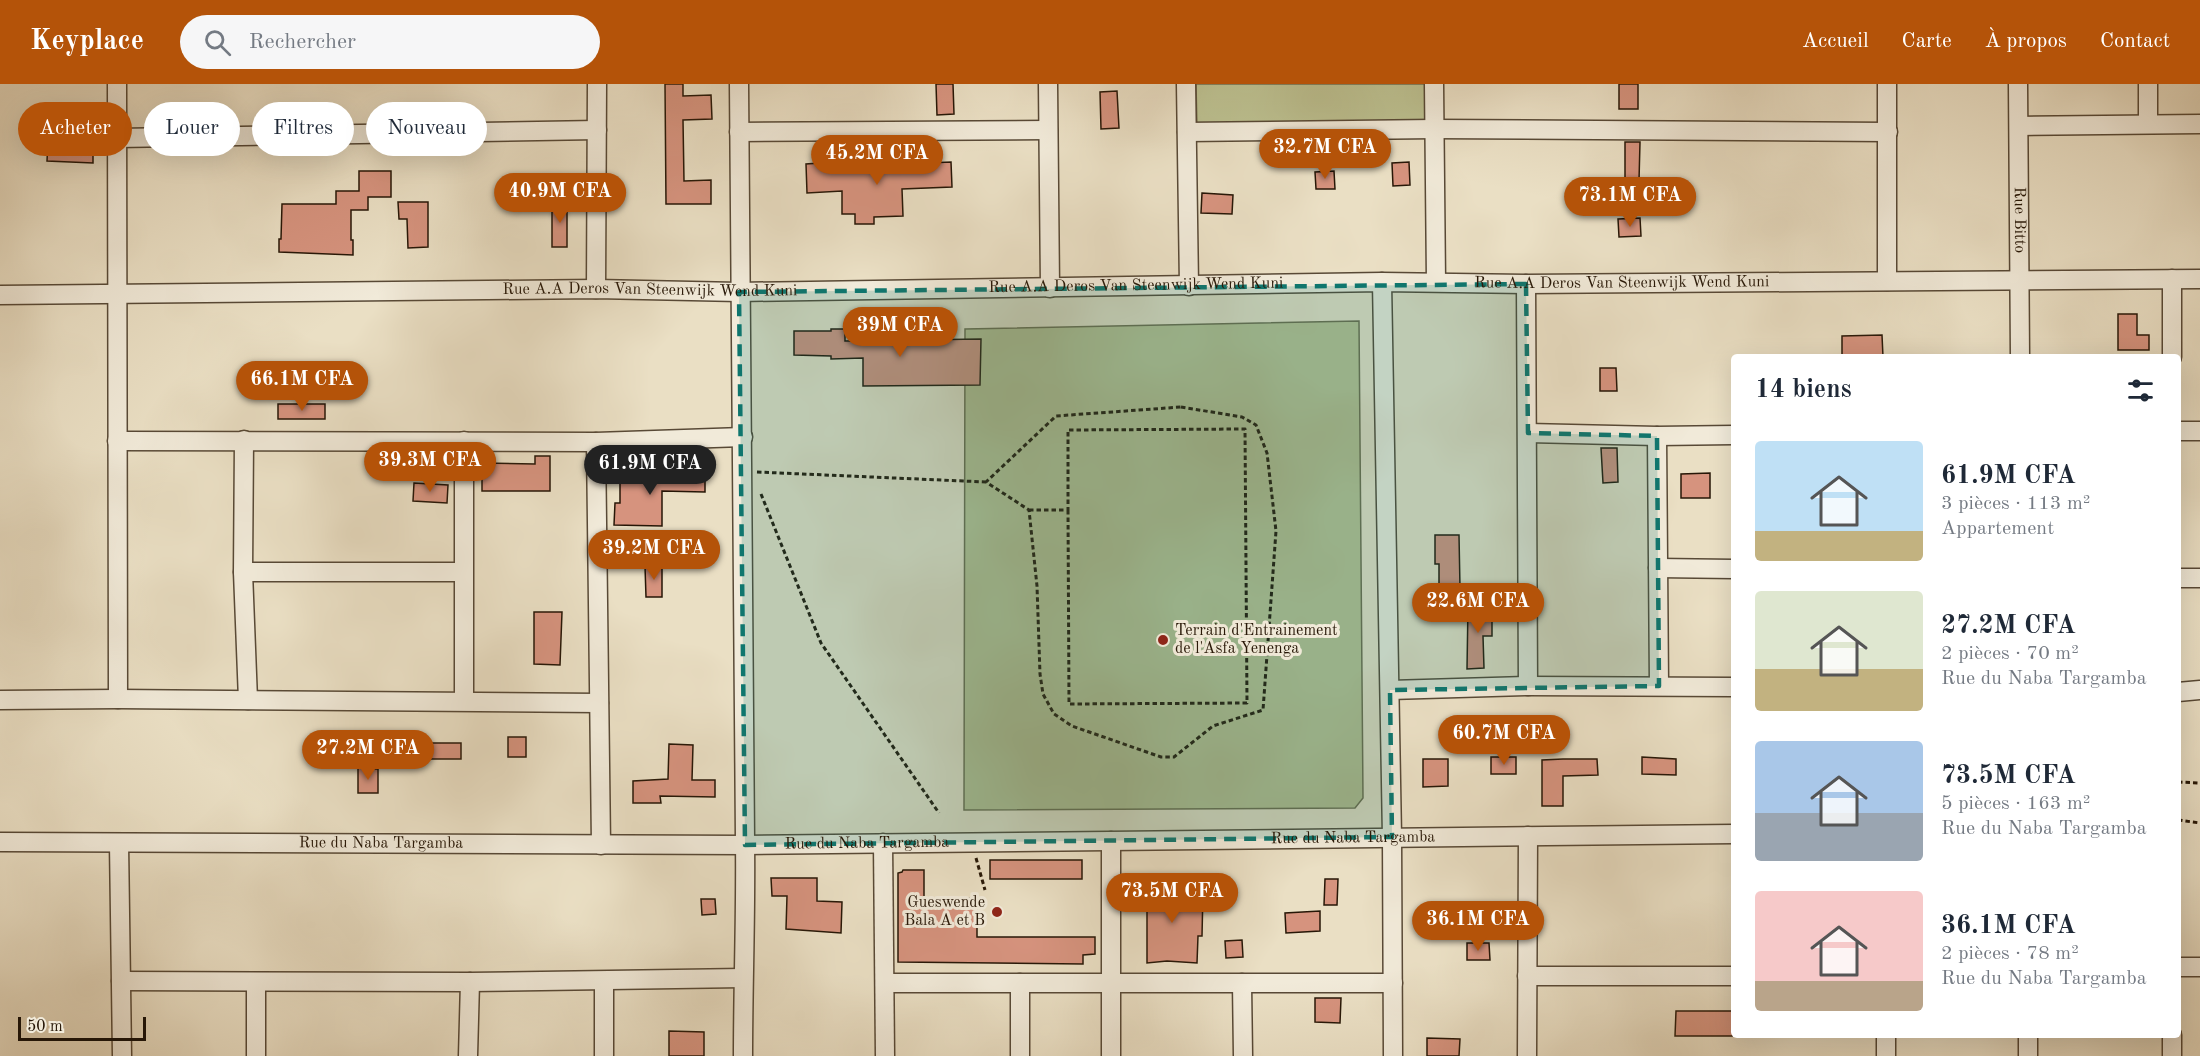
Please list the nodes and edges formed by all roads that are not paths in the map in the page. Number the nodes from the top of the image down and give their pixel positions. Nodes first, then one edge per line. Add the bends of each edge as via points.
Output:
1 (117, 84) edge
2 (597, 84) edge
3 (739, 84) edge
4 (1048, 84) edge
5 (1186, 84) edge
6 (1434, 84) edge
7 (1887, 84) edge
8 (2018, 84) edge
9 (2148, 84) edge
10 (117, 102) edge
11 (2148, 124) junction
12 (2200, 124) edge
13 (2019, 126) junction
14 (1048, 129) junction
15 (1434, 129) junction
16 (597, 130) junction
17 (739, 132) junction
18 (1188, 132) junction
19 (1888, 132) junction
20 (132, 138) edge
21 (117, 156) edge
22 (2172, 279) junction
23 (2200, 279) edge
24 (2019, 280) junction
25 (1887, 281) junction
26 (1382, 282) junction
27 (1436, 282) junction
28 (1526, 284) junction
29 (1189, 286) junction
30 (1050, 288) junction
31 (596, 290) junction
32 (739, 292) junction
33 (117, 294) junction
34 (0, 296) edge
35 (2020, 354) edge
36 (2172, 354) edge
37 (2181, 431) edge
38 (2200, 431) edge
39 (1528, 433) junction
40 (1731, 435) edge
41 (1657, 436) junction
42 (742, 437) junction
43 (244, 440) junction
44 (117, 441) junction
45 (464, 441) junction
46 (596, 442) junction
47 (1658, 568) junction
48 (1731, 569) edge
49 (243, 572) junction
50 (463, 572) junction
51 (2181, 578) edge
52 (2200, 578) edge
53 (1528, 686) junction
54 (1659, 686) junction
55 (1731, 687) edge
56 (1390, 690) junction
57 (2200, 690) edge
58 (2181, 692) edge
59 (118, 699) junction
60 (0, 700) edge
61 (248, 700) junction
62 (464, 700) junction
63 (599, 703) junction
64 (1731, 834) edge
65 (1528, 836) junction
66 (1392, 837) junction
67 (1111, 841) junction
68 (0, 842) edge
69 (119, 843) junction
70 (883, 843) junction
71 (601, 845) junction
72 (745, 845) junction
73 (2181, 967) edge
74 (2200, 967) edge
75 (1527, 976) junction
76 (1731, 976) edge
77 (742, 978) junction
78 (121, 981) junction
79 (604, 981) junction
80 (256, 982) junction
81 (470, 982) junction
82 (885, 983) junction
83 (1020, 983) junction
84 (1110, 983) junction
85 (1242, 983) junction
86 (1393, 983) junction
87 (1886, 1038) edge
88 (2028, 1038) edge
89 (2172, 1038) edge
90 (122, 1056) edge
91 (256, 1056) edge
92 (468, 1056) edge
93 (604, 1056) edge
94 (743, 1056) edge
95 (885, 1056) edge
96 (1020, 1056) edge
97 (1111, 1056) edge
98 (1243, 1056) edge
99 (1393, 1056) edge
100 (1527, 1056) edge
101 (1886, 1056) edge
102 (2028, 1056) edge
103 (2172, 1056) edge

1 - 10 street
2 - 16 street
3 - 17 street
4 - 14 street
5 - 18 street
6 - 15 street
7 - 19 street
8 - 13 street, Rue Bitto
9 - 11 street
11 - 12 street
11 - 13 street
13 - 24 street, Rue Bitto
14 - 17 street
14 - 30 street
15 - 18 street
15 - 19 street
15 - 27 street
16 - 20 street
16 - 31 street
17 - 32 street
18 - 29 street
19 - 25 street
21 - 33 street
22 - 23 street, Rue A.A Deros Van Steenwijk Wend Kuni
22 - 24 street, Rue A.A Deros Van Steenwijk Wend Kuni
22 - 36 street
24 - 25 street, Rue A.A Deros Van Steenwijk Wend Kuni
24 - 35 street, Rue Bitto
25 - 28 street, Rue A.A Deros Van Steenwijk Wend Kuni
26 - 27 street, Rue A.A Deros Van Steenwijk Wend Kuni
26 - 29 street, Rue A.A Deros Van Steenwijk Wend Kuni
26 - 56 street
27 - 28 street, Rue A.A Deros Van Steenwijk Wend Kuni
28 - 39 street
29 - 30 street, Rue A.A Deros Van Steenwijk Wend Kuni
30 - 32 street, Rue A.A Deros Van Steenwijk Wend Kuni
31 - 32 street, Rue A.A Deros Van Steenwijk Wend Kuni
31 - 33 street, Rue A.A Deros Van Steenwijk Wend Kuni
32 - 42 street
33 - 34 street, Rue A.A Deros Van Steenwijk Wend Kuni
33 - 44 street
37 - 38 street
39 - 41 street
39 - 53 street
40 - 41 street
41 - 47 street
42 - 46 street
42 - 72 street
43 - 44 street
43 - 45 street
43 - 49 street
44 - 59 street
45 - 46 street
45 - 50 street
46 - 63 street
47 - 48 street
47 - 54 street
49 - 50 street
49 - 61 street
50 - 62 street
51 - 52 street
53 - 54 street
53 - 56 street
54 - 55 street
56 - 66 street
57 - 58 street
59 - 60 street
59 - 61 street
61 - 62 street
62 - 63 street
63 - 71 street
64 - 65 street, Rue du Naba Targamba
65 - 66 street, Rue du Naba Targamba
65 - 75 street
66 - 67 street, Rue du Naba Targamba
66 - 86 street
67 - 70 street, Rue du Naba Targamba
67 - 84 street
68 - 69 street, Rue du Naba Targamba
69 - 71 street, Rue du Naba Targamba
69 - 78 street
70 - 72 street, Rue du Naba Targamba
70 - 82 street
71 - 72 street, Rue du Naba Targamba
72 - 77 street
73 - 74 street
75 - 76 street
75 - 100 street
77 - 79 street
77 - 94 street
78 - 80 street
78 - 90 street
79 - 81 street
79 - 93 street
80 - 81 street
80 - 91 street
81 - 92 street
82 - 83 street
82 - 95 street
83 - 84 street
83 - 96 street
84 - 85 street
84 - 97 street
85 - 86 street
85 - 98 street
86 - 99 street
87 - 101 street
88 - 102 street
89 - 103 street

